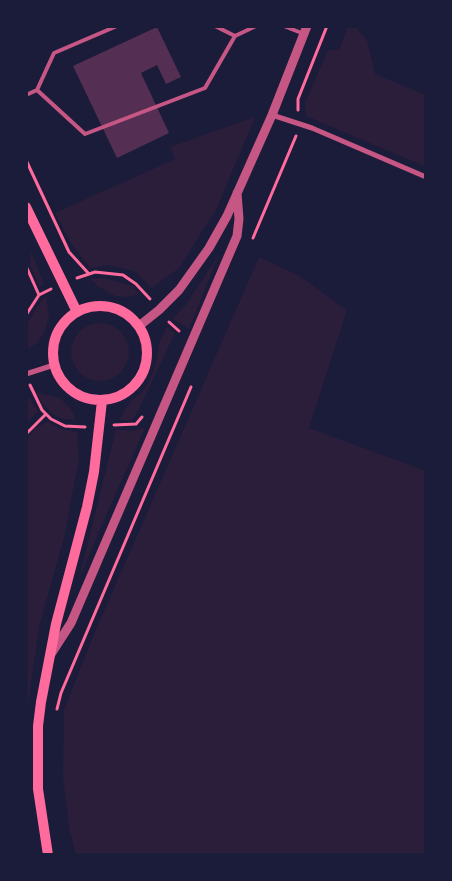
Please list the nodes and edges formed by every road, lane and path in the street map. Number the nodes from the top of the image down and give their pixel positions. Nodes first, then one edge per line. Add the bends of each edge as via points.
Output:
1 (117, 26) edge
2 (215, 26) edge
3 (256, 26) edge
4 (284, 26) edge
5 (327, 26) edge
6 (305, 30) edge
7 (234, 36) junction
8 (37, 90) junction
9 (26, 95) edge
10 (272, 115) junction
11 (299, 125) junction
12 (26, 160) edge
13 (426, 177) edge
14 (237, 193) junction
15 (26, 207) edge
16 (26, 266) edge
17 (46, 291) dead end
18 (39, 295) junction
19 (149, 298) dead end
20 (77, 312) junction
21 (26, 315) edge
22 (170, 323) dead end
23 (139, 326) junction
24 (179, 331) junction
25 (193, 339) junction
26 (176, 340) dead end
27 (54, 365) junction
28 (26, 374) edge
29 (193, 382) dead end
30 (32, 390) dead end
31 (102, 401) junction
32 (145, 410) dead end
33 (46, 414) junction
34 (100, 424) junction
35 (26, 434) edge
36 (48, 658) junction
37 (57, 711) dead end
38 (48, 855) edge

1 - 8 lane via 54,53
2 - 7 lane
3 - 7 lane
4 - 6 lane
5 - 11 path via 298,99
6 - 10 street
7 - 8 lane via 205,88 85,134
8 - 9 lane
10 - 11 street
10 - 14 street
11 - 13 street
12 - 19 path via 69,252 87,275 95,272 123,276
14 - 23 street via 210,248 179,290
14 - 25 street via 237,236
15 - 20 main road
16 - 18 path
17 - 18 path
18 - 21 path
20 - 23 main road via 98,306 114,308
20 - 27 main road via 64,323 56,337
22 - 24 path
23 - 31 main road via 147,343 148,355 141,378 124,394
24 - 25 path
24 - 26 path
25 - 36 street via 71,623
27 - 28 street
27 - 31 main road via 61,381 74,393
29 - 37 path via 61,693
30 - 33 path
31 - 34 main road
32 - 34 path via 136,424
33 - 34 path via 65,426
33 - 35 path
34 - 36 main road via 87,507
36 - 38 main road via 38,726 42,822

